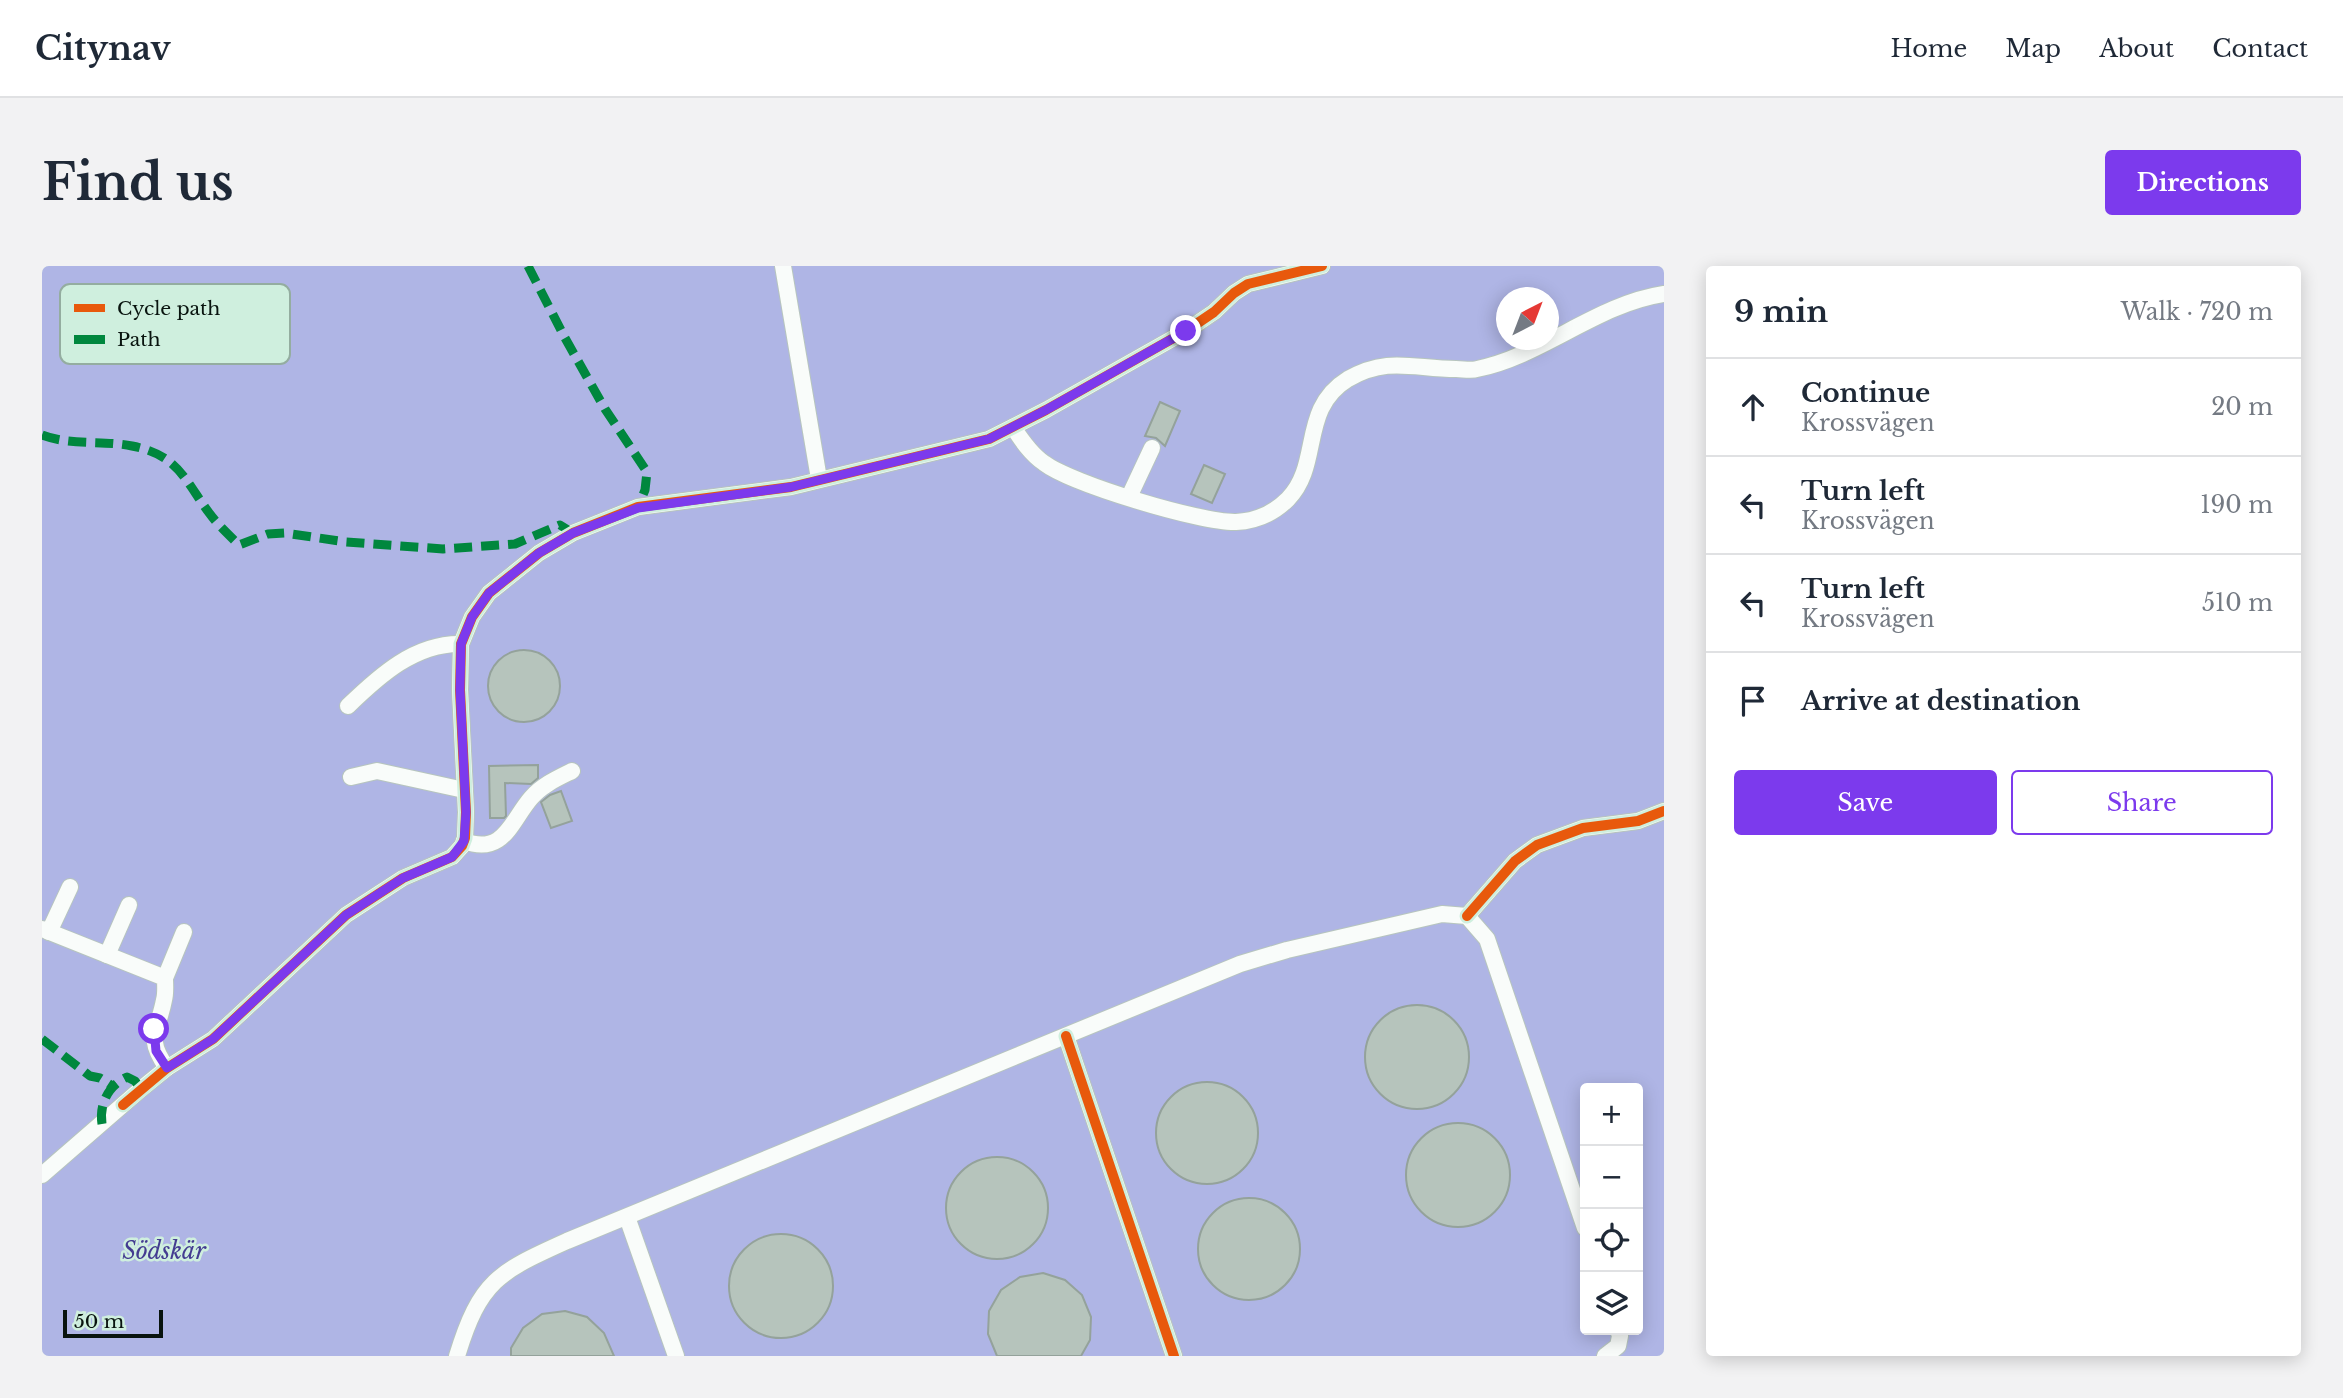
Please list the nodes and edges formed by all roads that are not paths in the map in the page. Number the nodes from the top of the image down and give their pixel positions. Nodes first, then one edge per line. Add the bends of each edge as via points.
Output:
1 (783, 266) edge
2 (1322, 266) edge
3 (1664, 294) edge
4 (1013, 427) junction
5 (1152, 448) dead end
6 (819, 479) junction
7 (1129, 497) junction
8 (461, 644) junction
9 (348, 706) dead end
10 (572, 771) dead end
11 (351, 777) dead end
12 (464, 790) junction
13 (1664, 811) edge
14 (464, 841) junction
15 (70, 887) dead end
16 (129, 905) dead end
17 (1467, 916) junction
18 (46, 931) edge
19 (184, 932) dead end
20 (107, 955) junction
21 (165, 978) junction
22 (1066, 1036) junction
23 (167, 1068) junction
24 (42, 1175) edge
25 (1580, 1213) edge
26 (627, 1217) junction
27 (1620, 1335) edge
28 (457, 1356) edge
29 (676, 1356) edge
30 (1174, 1356) edge
31 (1605, 1356) edge

1 - 6 street
2 - 4 street via 1248,284 1186,331
3 - 7 street via 1580,324 1510,359 1476,370 1394,363 1366,369 1328,397 1317,415 1298,485 1289,498 1260,518 1210,520
4 - 6 street via 989,439
4 - 7 street via 1043,463
5 - 7 street
6 - 8 street via 638,508 573,533 489,593
8 - 9 street via 417,654 392,667
8 - 12 street
10 - 14 street via 530,799 513,827 499,839 479,845
11 - 12 street via 377,771
12 - 14 street
13 - 17 street via 1638,821 1583,828 1537,845 1515,861
14 - 23 street via 452,857 403,878 346,915 213,1039
15 - 18 street
16 - 20 street
17 - 22 street via 1442,914 1275,954 1214,974
17 - 25 street via 1487,939
18 - 20 street
19 - 21 street
20 - 21 street
21 - 23 street via 165,999 154,1029 156,1051
22 - 26 street
22 - 30 street
23 - 24 street
26 - 28 street via 511,1267 477,1302
26 - 29 street
27 - 31 street via 1618,1346

